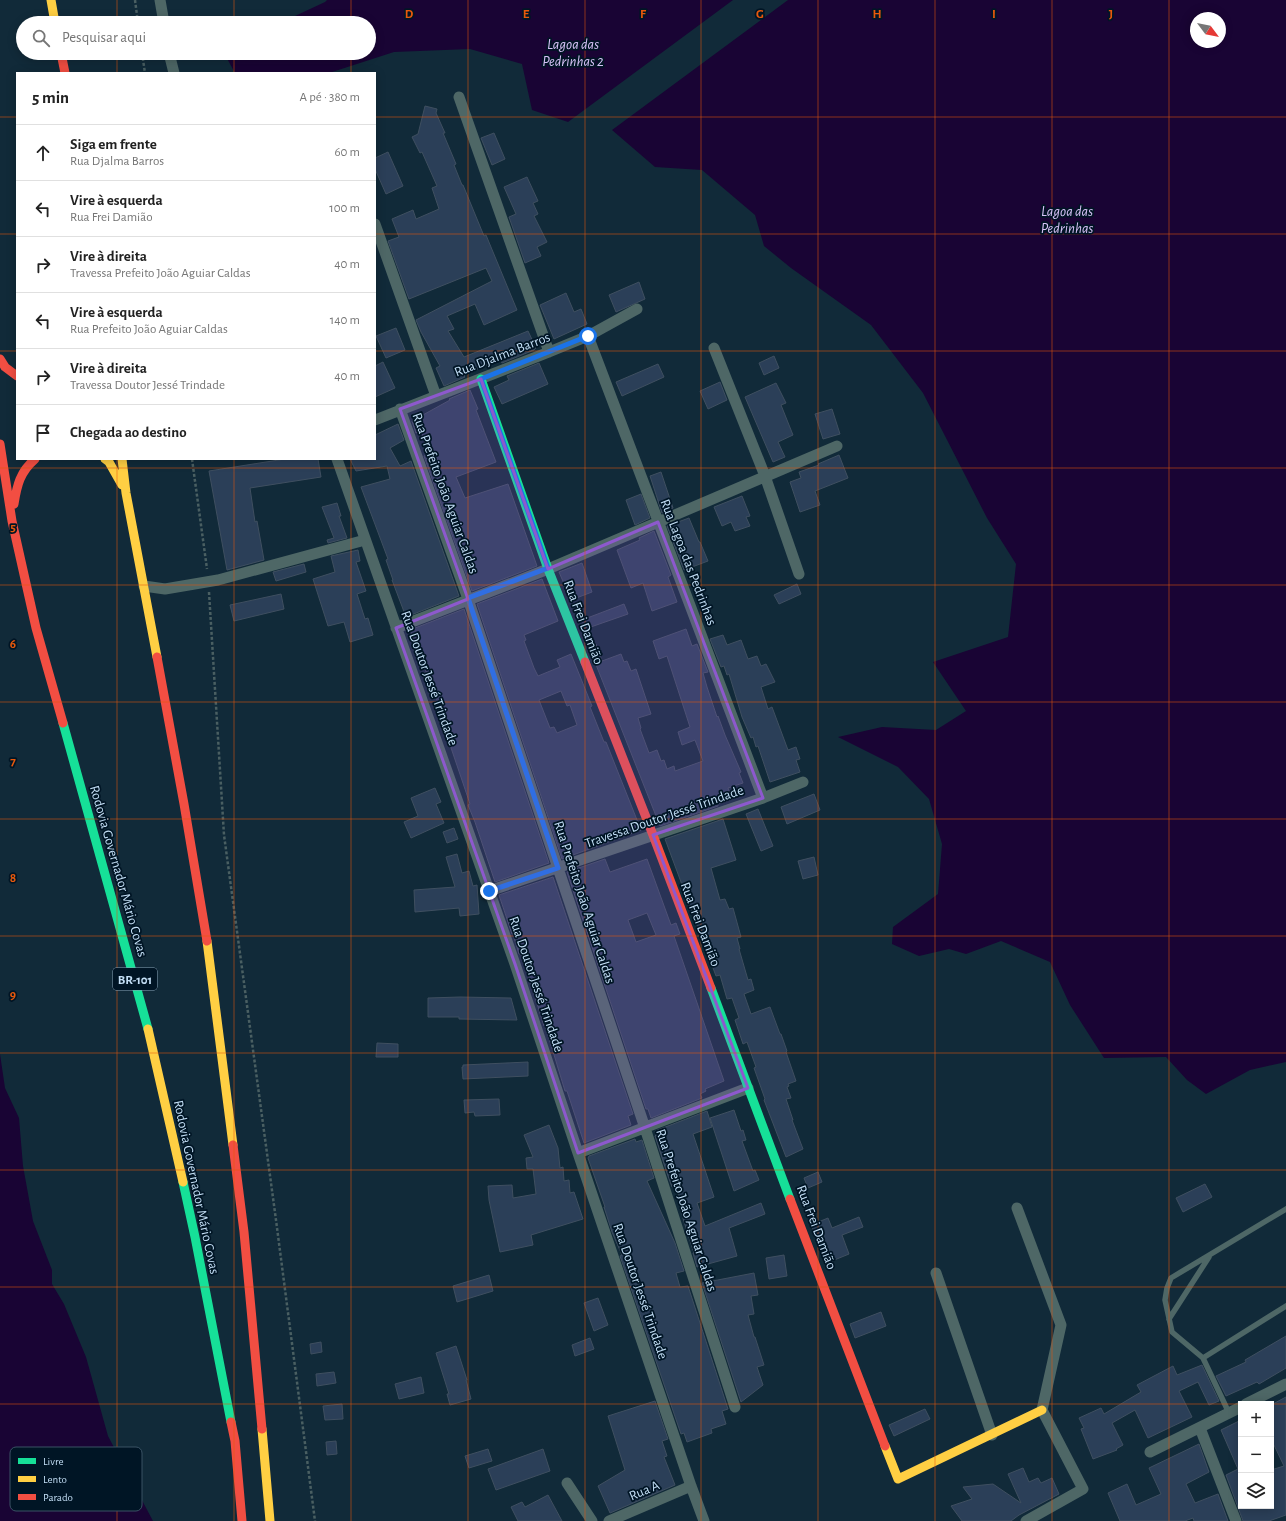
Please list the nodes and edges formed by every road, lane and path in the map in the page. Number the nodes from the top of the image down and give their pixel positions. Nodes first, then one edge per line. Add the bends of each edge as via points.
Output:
1 (51, 0) edge
2 (135, 0) edge
3 (160, 0) edge
4 (54, 16) edge
5 (137, 16) edge
6 (163, 16) edge
7 (62, 60) edge
8 (143, 60) edge
9 (171, 60) edge
10 (65, 72) edge
11 (145, 72) edge
12 (174, 72) edge
13 (459, 98) dead end
14 (376, 227) edge
15 (637, 310) dead end
16 (588, 336) junction
17 (714, 348) dead end
18 (549, 352) junction
19 (0, 359) edge
20 (16, 375) edge
21 (481, 379) junction
22 (436, 396) junction
23 (400, 409) junction
24 (376, 420) edge
25 (0, 444) edge
26 (837, 446) dead end
27 (34, 460) edge
28 (106, 460) edge
29 (122, 460) edge
30 (192, 460) edge
31 (337, 460) edge
32 (765, 476) junction
33 (126, 492) junction
34 (12, 521) junction
35 (658, 522) junction
36 (365, 540) junction
37 (548, 568) junction
38 (799, 574) dead end
39 (209, 582) junction
40 (144, 586) junction
41 (468, 598) junction
42 (396, 628) junction
43 (803, 782) dead end
44 (763, 798) junction
45 (653, 835) junction
46 (558, 868) junction
47 (489, 891) junction
48 (748, 1088) junction
49 (645, 1128) junction
50 (578, 1154) junction
51 (1017, 1208) dead end
52 (1286, 1209) edge
53 (1210, 1255) junction
54 (936, 1273) dead end
55 (1286, 1306) edge
56 (1169, 1319) junction
57 (1203, 1358) junction
58 (1286, 1384) edge
59 (1252, 1401) edge
60 (735, 1407) dead end
61 (1238, 1408) edge
62 (1042, 1410) junction
63 (1229, 1413) junction
64 (1200, 1428) junction
65 (992, 1435) junction
66 (1150, 1452) dead end
67 (567, 1483) dead end
68 (691, 1486) junction
69 (242, 1521) edge
70 (270, 1521) edge
71 (315, 1521) edge
72 (592, 1521) edge
73 (609, 1521) edge
74 (704, 1521) edge
75 (1026, 1521) edge
76 (1236, 1521) edge

1 - 4 main road
2 - 5 path
3 - 6 street
7 - 10 main road
8 - 11 path
9 - 12 street
13 - 18 street
14 - 22 street
15 - 16 street, Rua Djalma Barros
16 - 18 street, Rua Djalma Barros
16 - 35 street, Rua Lagoa das Pedrinhas
17 - 32 street
18 - 21 street, Rua Djalma Barros
19 - 20 main road via 5,367
21 - 22 street, Rua Djalma Barros
21 - 37 main road, Rua Frei Damião
22 - 23 street, Rua Djalma Barros
23 - 24 street, Rua Djalma Barros
23 - 41 street, Rua Prefeito João Aguiar Caldas
25 - 34 main road, Rodovia Governador Mário Covas / BR-101
26 - 32 street
27 - 34 main road via 18,479
28 - 33 main road
29 - 33 main road
30 - 39 path
31 - 36 street, Rua Doutor Jessé Trindade
32 - 35 street
32 - 38 street
33 - 40 main road
34 - 69 main road, Rodovia Governador Mário Covas / BR-101 via 36,628 146,1017 196,1237 235,1441
35 - 37 street
35 - 44 street, Rua Lagoa das Pedrinhas
36 - 39 street
36 - 42 street, Rua Doutor Jessé Trindade
37 - 41 street
37 - 45 main road, Rua Frei Damião
39 - 40 street via 165,589
39 - 71 path via 224,835
40 - 70 main road via 211,964 244,1232
41 - 42 street
41 - 46 street, Rua Prefeito João Aguiar Caldas
42 - 47 street, Rua Doutor Jessé Trindade
43 - 44 street, Travessa Doutor Jessé Trindade
44 - 45 street, Travessa Doutor Jessé Trindade
45 - 46 street, Travessa Doutor Jessé Trindade
45 - 48 main road, Rua Frei Damião
46 - 47 street, Travessa Doutor Jessé Trindade
46 - 49 street, Rua Prefeito João Aguiar Caldas
47 - 50 street, Rua Doutor Jessé Trindade
48 - 49 street
48 - 65 main road, Rua Frei Damião via 898,1479
49 - 50 street
49 - 60 street, Rua Prefeito João Aguiar Caldas
50 - 68 street, Rua Doutor Jessé Trindade
51 - 62 street via 1061,1324
52 - 53 lane
53 - 56 lane
53 - 56 lane via 1171,1278 1165,1300
54 - 65 street
55 - 57 lane
56 - 57 lane via 1172,1332
57 - 63 lane
58 - 59 street
61 - 63 street
62 - 65 main road
62 - 75 street via 1083,1489
63 - 64 street
64 - 66 street
64 - 76 street
67 - 72 street
68 - 73 street, Rua A
68 - 74 street, Rua Doutor Jessé Trindade

